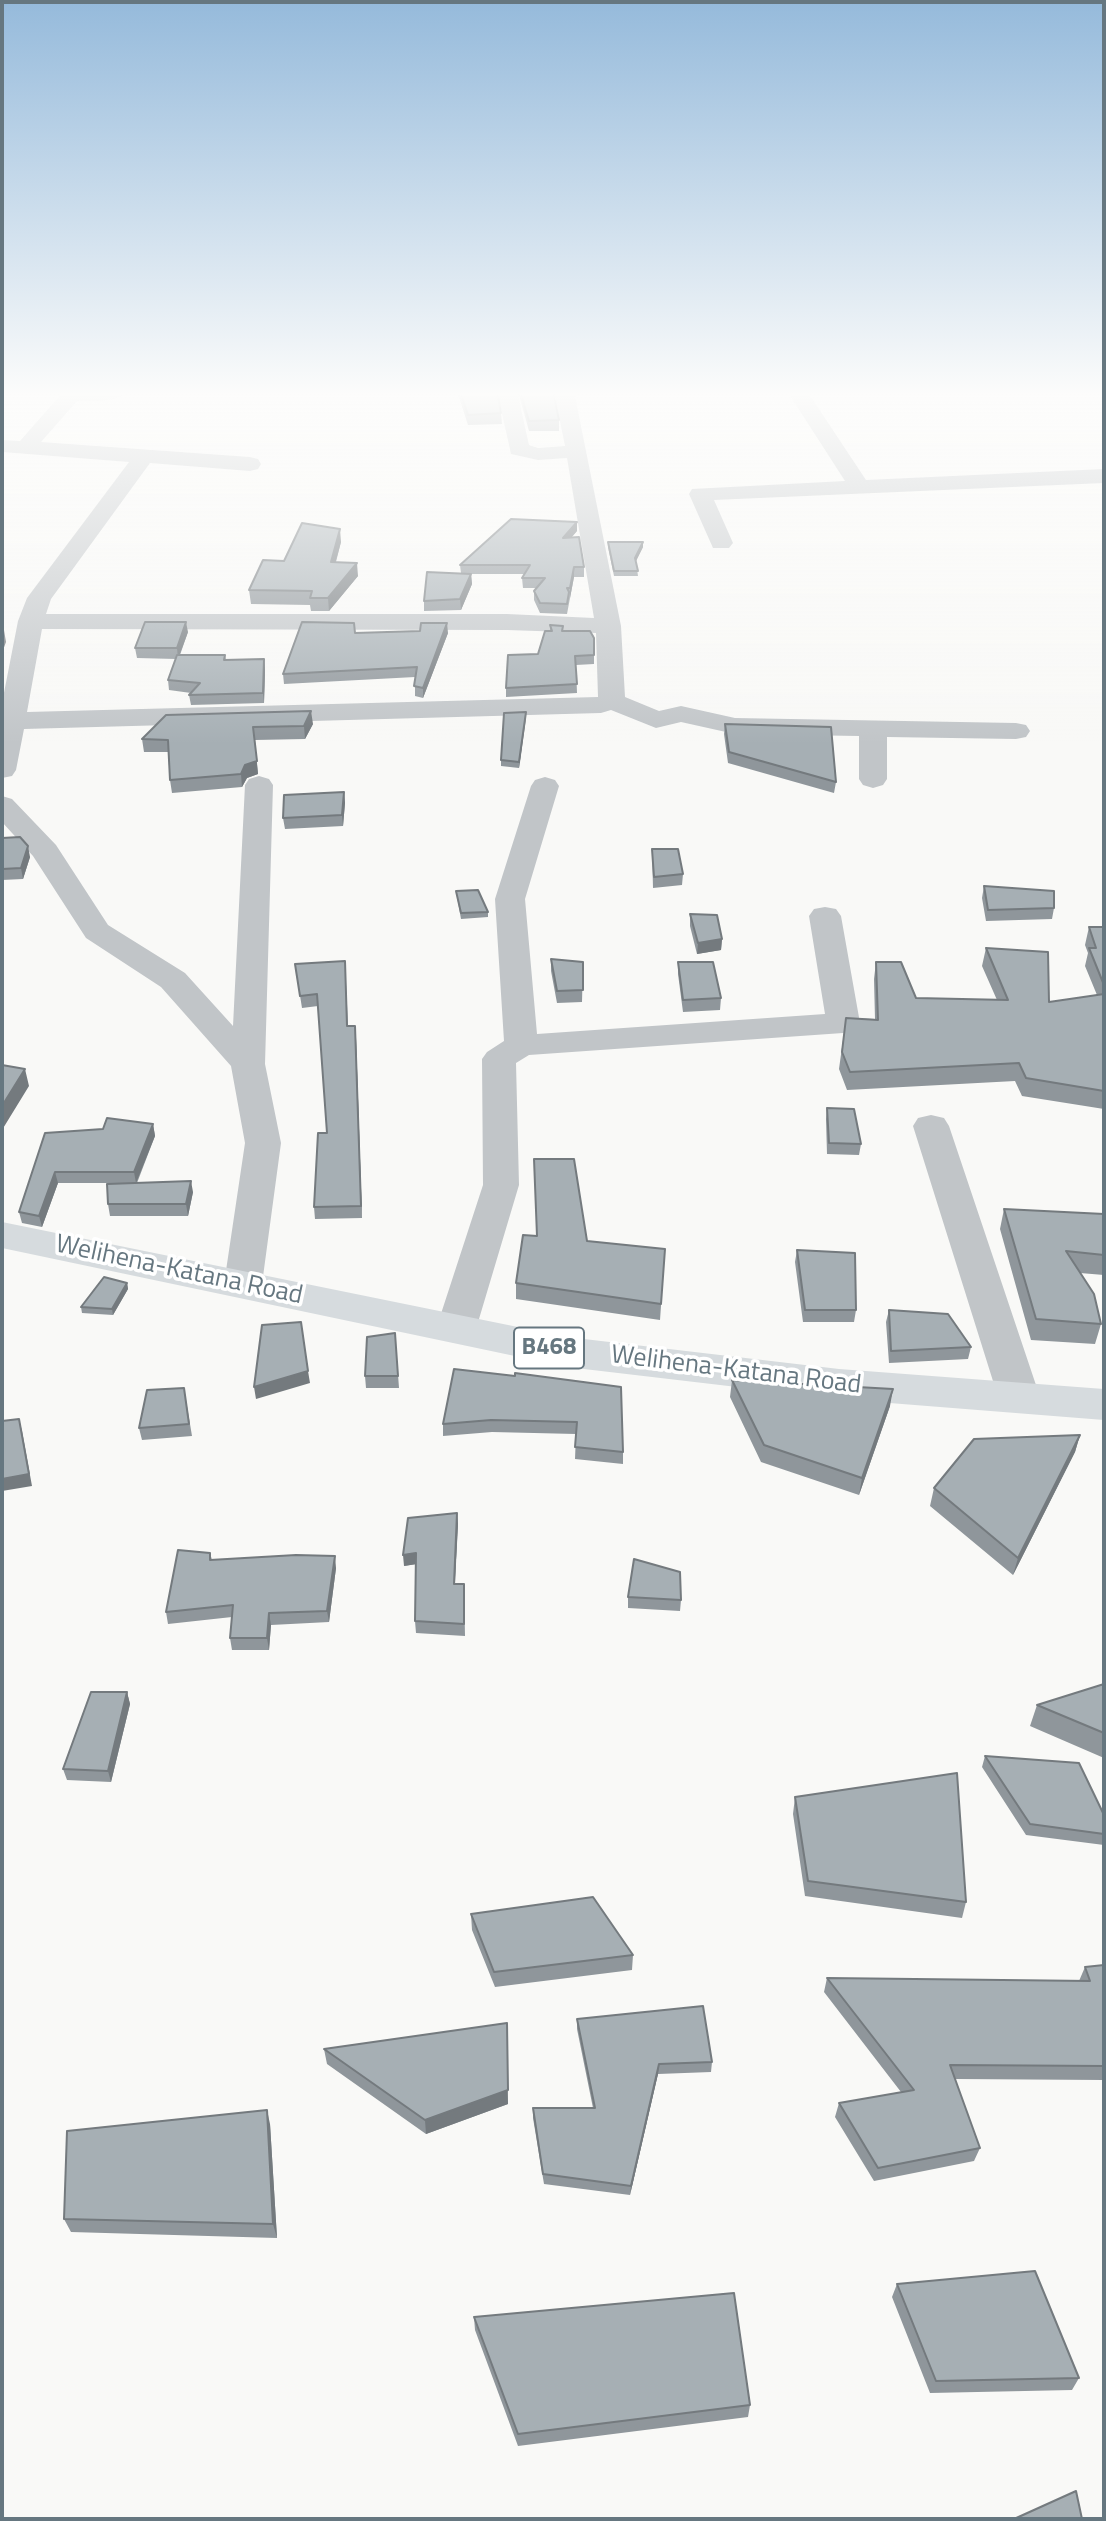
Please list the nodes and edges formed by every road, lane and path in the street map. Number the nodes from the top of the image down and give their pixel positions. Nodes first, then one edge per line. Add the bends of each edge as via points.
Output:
1 (105, 509) edge
2 (587, 509) edge
3 (706, 509) edge
4 (721, 543) dead end
5 (31, 621) junction
6 (608, 626) junction
7 (612, 701) junction
8 (12, 721) junction
9 (873, 729) junction
10 (1016, 731) dead end
11 (2, 770) edge
12 (873, 779) dead end
13 (260, 785) dead end
14 (545, 786) dead end
15 (2, 805) edge
16 (825, 916) dead end
17 (521, 1045) junction
18 (248, 1064) junction
19 (931, 1126) dead end
20 (2, 1235) edge
21 (243, 1284) junction
22 (456, 1328) junction
23 (1019, 1397) junction
24 (1104, 1405) edge

1 - 5 street via 39,597
2 - 6 street
3 - 4 street
5 - 6 street
5 - 8 street
6 - 7 street
7 - 8 street via 601,705
7 - 9 street via 656,720 681,714 735,726
8 - 11 street
9 - 10 street
9 - 12 street
13 - 18 street
14 - 17 street via 510,899
15 - 18 street via 45,851 97,931 173,980
16 - 17 street via 843,1023
17 - 22 street via 499,1059 500,1185
18 - 21 street via 263,1143
19 - 23 street
20 - 21 main road, Welihena-Katana Road / B468
21 - 22 main road, Welihena-Katana Road / B468
22 - 23 main road, Welihena-Katana Road / B468 via 594,1355 839,1384
23 - 24 main road, Welihena-Katana Road / B468

